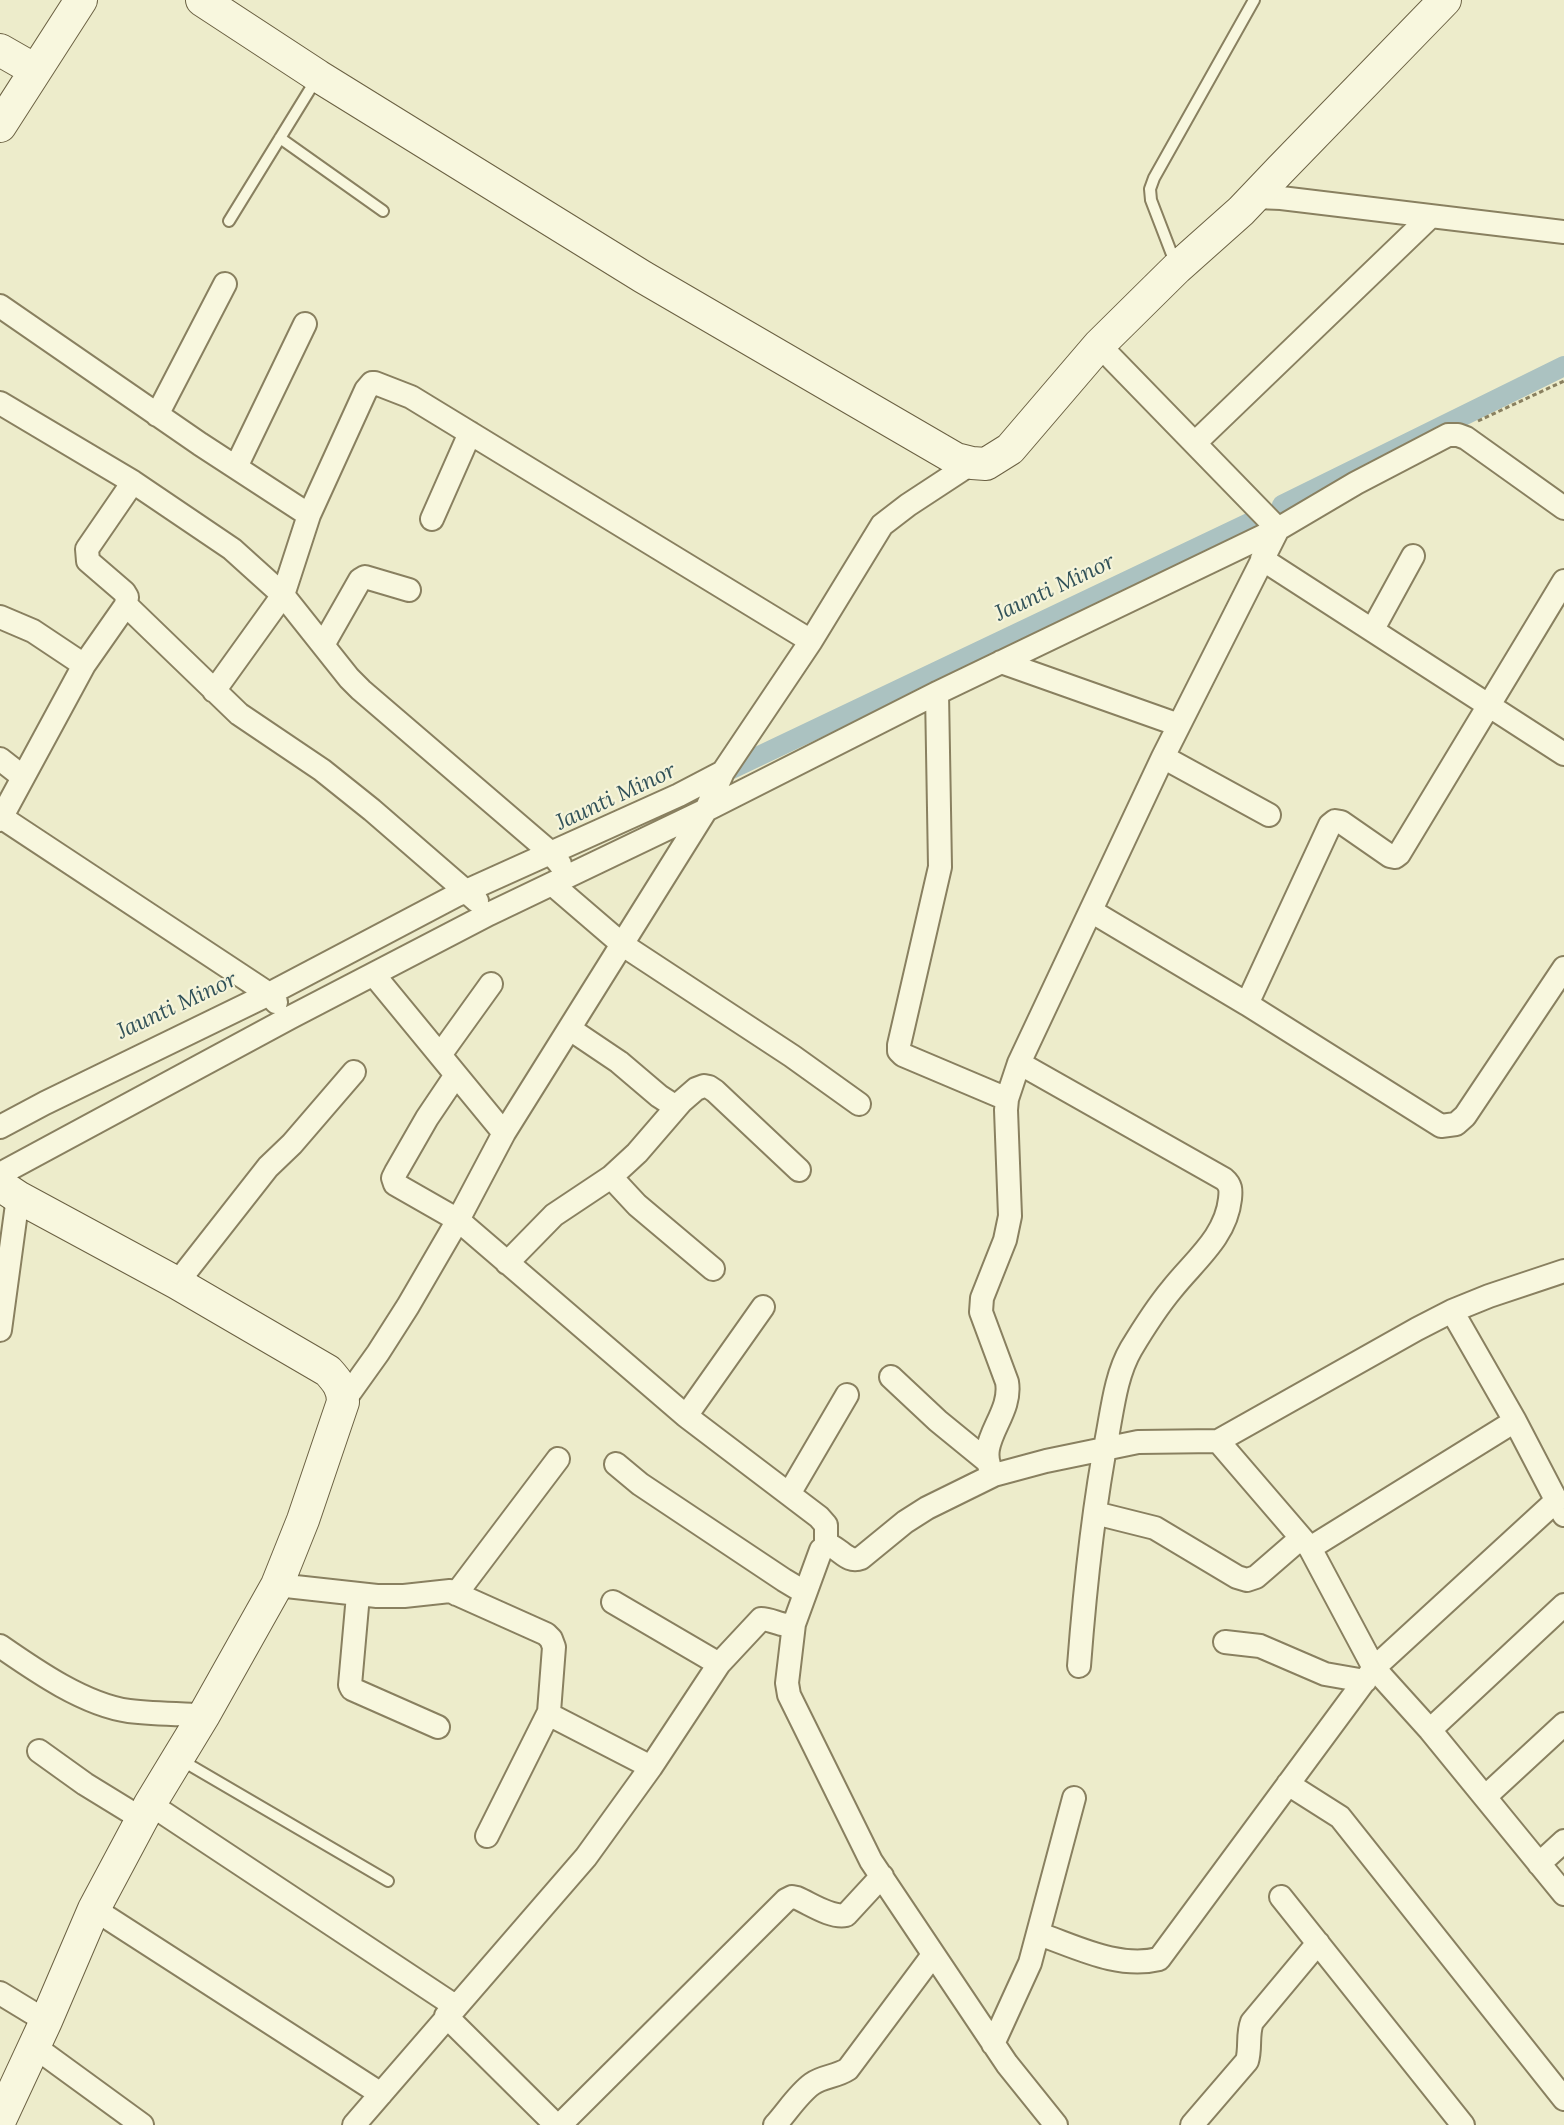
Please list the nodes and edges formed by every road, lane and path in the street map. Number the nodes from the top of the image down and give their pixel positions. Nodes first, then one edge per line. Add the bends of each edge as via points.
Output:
1 (81, 0) edge
2 (202, 0) edge
3 (1254, 0) edge
4 (1445, 0) edge
5 (0, 50) edge
6 (35, 70) junction
7 (318, 76) junction
8 (0, 126) edge
9 (280, 138) junction
10 (1256, 197) junction
11 (383, 211) dead end
12 (1430, 217) junction
13 (229, 221) dead end
14 (1564, 232) edge
15 (1177, 268) junction
16 (225, 284) dead end
17 (0, 306) edge
18 (305, 324) dead end
19 (1099, 345) junction
20 (1564, 381) edge
21 (0, 403) edge
22 (158, 415) junction
23 (470, 433) junction
24 (1448, 435) junction
25 (1196, 442) junction
26 (972, 464) junction
27 (236, 466) junction
28 (133, 482) junction
29 (1564, 508) edge
30 (309, 515) junction
31 (432, 519) dead end
32 (1278, 529) junction
33 (1413, 556) dead end
34 (1263, 559) junction
35 (1564, 581) edge
36 (409, 590) dead end
37 (283, 595) junction
38 (126, 605) junction
39 (0, 617) edge
40 (1373, 629) junction
41 (811, 641) junction
42 (322, 645) junction
43 (1001, 662) junction
44 (84, 665) junction
45 (214, 691) junction
46 (937, 693) junction
47 (1489, 705) junction
48 (1179, 725) junction
49 (1564, 754) edge
50 (1163, 757) junction
51 (0, 759) edge
52 (23, 777) junction
53 (716, 790) junction
54 (1269, 816) dead end
55 (1, 818) edge
56 (558, 868) junction
57 (479, 903) junction
58 (1091, 911) junction
59 (623, 945) junction
60 (1564, 968) edge
61 (374, 975) junction
62 (491, 984) dead end
63 (1247, 1004) junction
64 (280, 1006) junction
65 (570, 1029) junction
66 (440, 1055) junction
67 (1019, 1063) junction
68 (354, 1072) dead end
69 (456, 1076) junction
70 (1007, 1099) junction
71 (859, 1104) dead end
72 (676, 1107) junction
73 (0, 1127) edge
74 (504, 1134) junction
75 (799, 1170) dead end
76 (611, 1177) junction
77 (6, 1186) edge
78 (458, 1220) junction
79 (507, 1263) junction
80 (713, 1269) dead end
81 (1564, 1271) edge
82 (177, 1283) junction
83 (763, 1307) dead end
84 (1452, 1311) junction
85 (0, 1330) edge
86 (891, 1377) dead end
87 (847, 1395) dead end
88 (343, 1402) junction
89 (686, 1416) junction
90 (1515, 1421) junction
91 (1218, 1441) junction
92 (1104, 1448) junction
93 (558, 1459) dead end
94 (616, 1464) dead end
95 (990, 1468) junction
96 (789, 1494) junction
97 (1560, 1508) edge
98 (1095, 1513) junction
99 (1306, 1543) junction
100 (826, 1547) junction
101 (277, 1585) junction
102 (804, 1592) junction
103 (456, 1594) junction
104 (358, 1595) junction
105 (613, 1602) dead end
106 (1564, 1605) edge
107 (794, 1624) junction
108 (1225, 1642) dead end
109 (0, 1646) edge
110 (719, 1664) junction
111 (1079, 1666) dead end
112 (1370, 1675) junction
113 (549, 1712) junction
114 (204, 1716) junction
115 (1564, 1724) edge
116 (438, 1727) dead end
117 (1430, 1730) junction
118 (39, 1751) dead end
119 (178, 1759) junction
120 (651, 1767) junction
121 (1288, 1784) junction
122 (1485, 1797) junction
123 (1074, 1798) dead end
124 (146, 1812) junction
125 (487, 1836) dead end
126 (1564, 1841) edge
127 (1539, 1863) junction
128 (882, 1876) junction
129 (388, 1881) dead end
130 (1564, 1894) edge
131 (1281, 1896) dead end
132 (94, 1909) junction
133 (1039, 1934) junction
134 (1318, 1943) junction
135 (933, 1955) junction
136 (0, 1993) edge
137 (451, 2011) junction
138 (40, 2034) junction
139 (993, 2044) junction
140 (381, 2094) junction
141 (1564, 2099) edge
142 (0, 2120) edge
143 (142, 2125) edge
144 (354, 2125) edge
145 (558, 2125) edge
146 (776, 2125) edge
147 (1056, 2125) edge
148 (1192, 2125) edge
149 (1463, 2125) edge

1 - 6 street
2 - 7 street
3 - 15 lane via 1150,189
4 - 10 street
5 - 6 street
6 - 8 street
7 - 9 lane
7 - 26 street via 643,277 956,459
9 - 11 lane
9 - 13 lane
10 - 12 street
10 - 15 street
12 - 14 street
12 - 25 street
15 - 19 street
16 - 22 street
17 - 22 street
18 - 27 street
19 - 25 street
19 - 26 street via 1010,449 986,464
20 - 24 path
21 - 28 street
22 - 27 street
23 - 30 street via 411,397 372,383
23 - 31 street
23 - 41 street
24 - 29 street via 1466,438
24 - 32 street
25 - 32 street
26 - 41 street via 882,525
27 - 30 street
28 - 37 street via 232,549
28 - 38 street via 87,549 88,561 124,592
30 - 37 street
32 - 34 street
32 - 43 street
33 - 40 street
34 - 40 street
34 - 48 street
35 - 47 street
36 - 42 street via 364,577
37 - 42 street
37 - 45 street
38 - 44 street
38 - 45 street
39 - 44 street via 33,631
40 - 47 street
41 - 53 street
42 - 56 street via 361,690
43 - 46 street
43 - 48 street
44 - 52 street
45 - 57 street via 239,714 322,770
46 - 53 street
46 - 70 street via 940,867 899,1051
47 - 49 street
47 - 63 street via 1399,854 1390,856 1341,822 1330,825
48 - 50 street
50 - 54 street
50 - 58 street
51 - 52 street
52 - 55 street
53 - 56 street
53 - 56 street via 679,795
53 - 59 street
55 - 64 street
56 - 57 street
56 - 57 street
56 - 59 street
57 - 61 street
57 - 64 street via 455,897
58 - 63 street
58 - 67 street
59 - 65 street
59 - 71 street
60 - 63 street via 1465,1116 1449,1126 1441,1126
61 - 64 street
61 - 66 street
62 - 66 street
64 - 73 street via 45,1103
64 - 77 street
65 - 72 street via 620,1062
65 - 74 street
66 - 69 street
67 - 70 street
67 - 92 street via 1224,1179 1231,1189 1229,1208 1213,1242 1172,1289 1130,1349
68 - 82 street via 268,1167
69 - 74 street
69 - 78 street via 393,1178 396,1185
70 - 95 street via 1010,1216 1005,1240 982,1298 981,1312 1009,1393 987,1449
72 - 75 street via 696,1089 710,1087
72 - 76 street
74 - 78 street
76 - 79 street via 554,1215
76 - 80 street
77 - 82 street
77 - 85 street
78 - 79 street
78 - 88 street via 408,1306
79 - 89 street
81 - 84 street
82 - 88 street via 328,1371 339,1383
83 - 89 street
84 - 90 street
84 - 91 street
86 - 95 street
87 - 96 street
88 - 101 street
89 - 96 street
90 - 97 street
90 - 99 street
91 - 92 street via 1138,1442
91 - 99 street
92 - 95 street
92 - 98 street
93 - 103 street
94 - 102 street via 640,1484
95 - 100 street via 905,1522 855,1561 836,1548
96 - 100 street via 826,1525
97 - 112 street
98 - 99 street via 1155,1528 1247,1580
98 - 111 street
99 - 112 street
100 - 102 street via 821,1550
101 - 104 street
101 - 114 street
102 - 107 street
103 - 104 street via 450,1591
103 - 113 street via 551,1639 554,1647
104 - 116 street via 350,1686
105 - 110 street
106 - 117 street
107 - 110 street via 786,1626 761,1619
107 - 128 street via 789,1695
108 - 112 street via 1260,1646 1324,1674
109 - 114 street via 42,1675 102,1704 128,1711
110 - 120 street
112 - 117 street
112 - 121 street
113 - 120 street
113 - 125 street
114 - 119 street
115 - 122 street
117 - 122 street
118 - 124 street via 85,1784
119 - 124 street
119 - 129 lane
120 - 137 street via 586,1857
121 - 133 street via 1159,1959 1133,1963 1113,1959
121 - 141 street via 1340,1816
122 - 127 street
123 - 133 street
124 - 132 street
124 - 137 street
126 - 127 street
127 - 130 street
128 - 135 street
128 - 145 street via 846,1915 797,1898 786,1900
131 - 134 street
132 - 138 street
132 - 140 street
133 - 139 street
134 - 148 street via 1252,2022 1247,2061
134 - 149 street
135 - 139 street
135 - 146 street via 848,2069 810,2085
136 - 138 street
137 - 140 street
137 - 145 street
138 - 142 street
138 - 143 street
139 - 147 street
140 - 144 street

